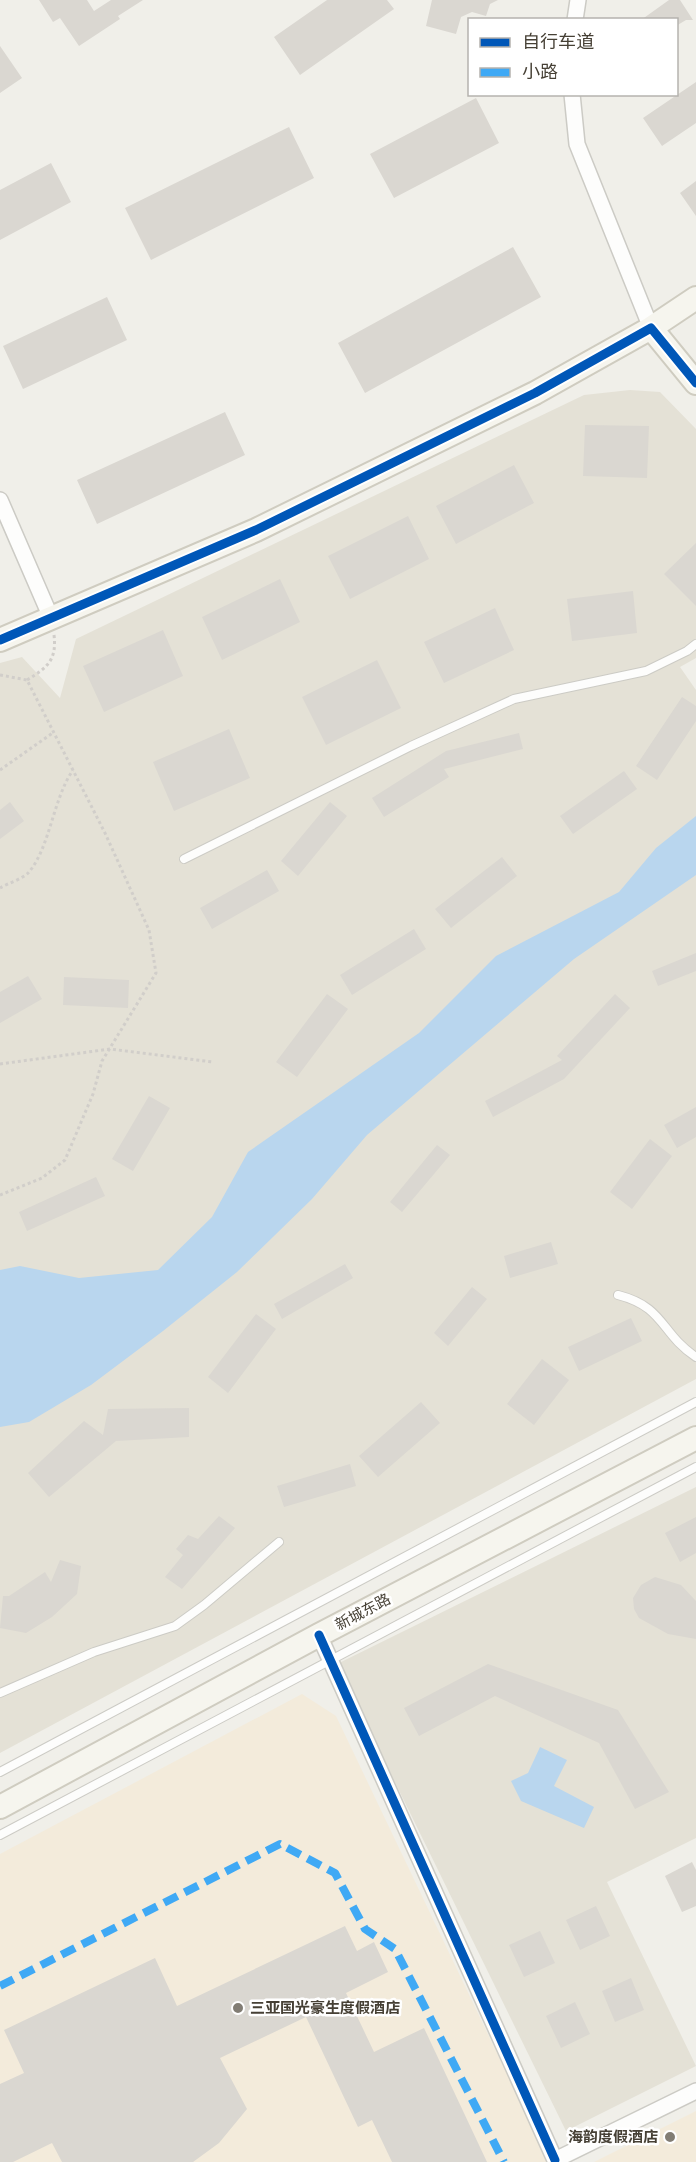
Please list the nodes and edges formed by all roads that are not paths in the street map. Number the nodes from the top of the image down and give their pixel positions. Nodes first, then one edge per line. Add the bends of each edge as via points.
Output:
1 (578, 0) edge
2 (575, 18) edge
3 (572, 96) edge
4 (696, 298) edge
5 (651, 328) junction
6 (696, 383) edge
7 (0, 500) edge
8 (52, 620) junction
9 (0, 640) edge
10 (696, 644) edge
11 (184, 860) dead end
12 (618, 1295) dead end
13 (696, 1357) edge
14 (696, 1402) edge
15 (696, 1438) edge
16 (696, 1467) edge
17 (279, 1542) dead end
18 (319, 1635) junction
19 (330, 1661) junction
20 (0, 1693) edge
21 (0, 1772) edge
22 (0, 1807) edge
23 (0, 1835) edge
24 (696, 2091) edge
25 (556, 2161) edge

1 - 2 street
3 - 5 street via 577,144
4 - 5 street
5 - 6 street
5 - 8 street via 535,393 256,530
7 - 8 street
8 - 9 street
10 - 11 lane via 646,671 514,699
12 - 13 lane via 640,1300 657,1315 679,1346
14 - 21 lane
15 - 18 street, 新城东路
16 - 19 lane
17 - 20 lane via 175,1626 94,1652
18 - 19 street
18 - 22 street, 新城东路
19 - 23 lane
19 - 25 street
24 - 25 street

